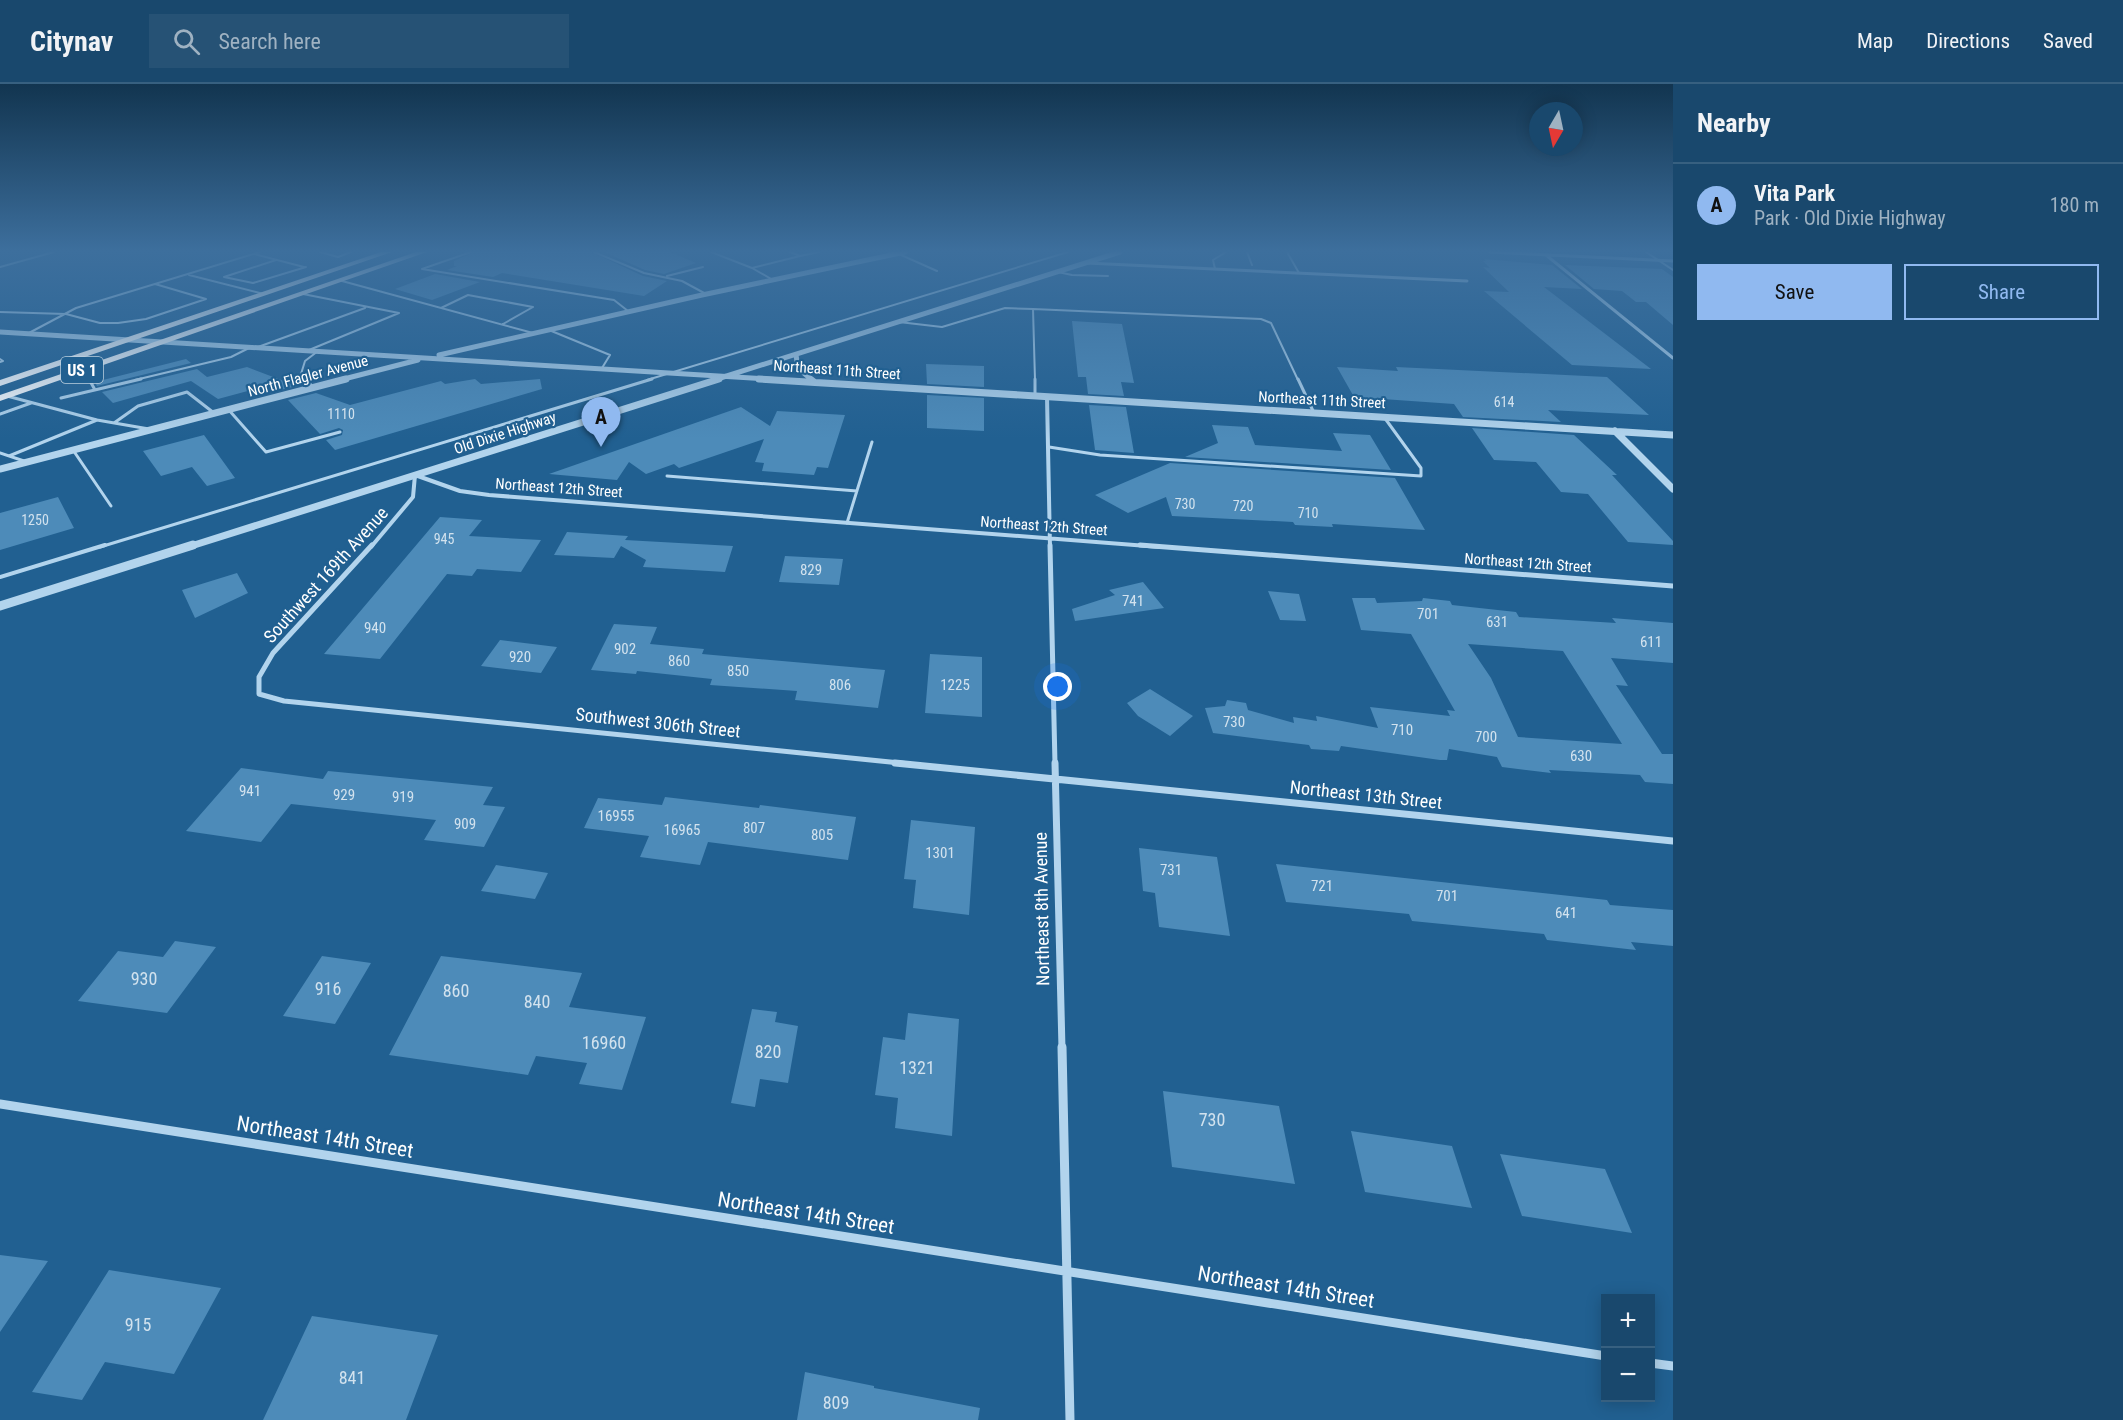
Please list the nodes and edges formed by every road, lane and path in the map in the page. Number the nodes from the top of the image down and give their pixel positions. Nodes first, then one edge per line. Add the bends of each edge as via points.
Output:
1 (66, 314) edge
2 (67, 314) edge
3 (160, 314) edge
4 (204, 314) edge
5 (245, 314) edge
6 (346, 314) edge
7 (396, 314) edge
8 (466, 314) edge
9 (520, 314) edge
10 (613, 314) edge
11 (863, 314) edge
12 (923, 314) edge
13 (984, 314) edge
14 (1033, 314) edge
15 (1138, 314) edge
16 (1619, 314) edge
17 (899, 322) junction
18 (503, 324) junction
19 (546, 329) junction
20 (0, 332) edge
21 (533, 333) junction
22 (27, 334) junction
23 (128, 340) junction
24 (165, 342) junction
25 (255, 347) junction
26 (309, 350) junction
27 (319, 350) junction
28 (796, 355) junction
29 (428, 358) junction
30 (1673, 358) edge
31 (602, 368) junction
32 (75, 373) junction
33 (671, 373) junction
34 (726, 377) junction
35 (814, 382) junction
36 (0, 383) edge
37 (313, 387) junction
38 (95, 390) junction
39 (3, 397) edge
40 (1035, 397) junction
41 (1047, 397) junction
42 (61, 398) dead end
43 (31, 403) junction
44 (228, 410) junction
45 (214, 413) junction
46 (1314, 413) junction
47 (0, 414) edge
48 (1384, 417) junction
49 (97, 420) junction
50 (114, 423) junction
51 (151, 430) junction
52 (1615, 431) junction
53 (340, 432) dead end
54 (1673, 435) edge
55 (872, 442) dead end
56 (1049, 447) junction
57 (73, 450) junction
58 (0, 453) edge
59 (9, 456) junction
60 (26, 462) junction
61 (0, 469) edge
62 (415, 475) junction
63 (667, 476) dead end
64 (1673, 489) edge
65 (857, 491) junction
66 (111, 506) dead end
67 (847, 523) junction
68 (1049, 538) junction
69 (0, 577) edge
70 (1673, 586) edge
71 (0, 606) edge
72 (259, 694) joint
73 (1056, 779) junction
74 (1673, 841) edge
75 (0, 1104) edge
76 (1066, 1269) junction
77 (1601, 1355) edge
78 (1655, 1364) edge
79 (1673, 1366) edge
80 (1070, 1420) edge

1 - 22 lane
2 - 3 lane via 100,323
4 - 23 highway, US 1
5 - 24 highway, US 1
6 - 25 lane
7 - 26 lane
8 - 18 lane
9 - 18 lane
10 - 19 street, North Flagler Avenue
11 - 33 lane
12 - 17 street, Old Dixie Highway
13 - 17 lane via 942,327
14 - 40 lane
15 - 46 lane via 1268,321
16 - 30 street
17 - 28 street, Old Dixie Highway
18 - 21 lane
19 - 21 street, North Flagler Avenue
19 - 31 lane via 610,355
20 - 22 street, Northeast 11th Street
21 - 29 street, North Flagler Avenue
22 - 23 street, Northeast 11th Street
23 - 24 street, Northeast 11th Street
23 - 36 highway, US 1
24 - 25 street, Northeast 11th Street
24 - 32 highway, US 1
25 - 26 street, Northeast 11th Street
25 - 38 lane via 231,357
26 - 27 street, Northeast 11th Street
27 - 29 street, Northeast 11th Street
27 - 37 lane via 305,361 301,374
28 - 34 street, Old Dixie Highway
28 - 35 street via 798,368
29 - 31 street, Northeast 11th Street
29 - 37 street, North Flagler Avenue
31 - 33 street, Northeast 11th Street
32 - 38 lane via 89,378
32 - 39 highway, US 1
33 - 34 street, Northeast 11th Street
33 - 69 lane
34 - 35 street, Northeast 11th Street
34 - 62 street, Old Dixie Highway
35 - 40 street, Northeast 11th Street
37 - 44 street, North Flagler Avenue
38 - 42 lane
39 - 43 lane
40 - 41 street, Northeast 11th Street
41 - 46 street, Northeast 11th Street
41 - 56 street, Northeast 8th Avenue
43 - 47 lane
43 - 49 lane
44 - 45 street, North Flagler Avenue
44 - 53 lane via 266,452
45 - 50 lane via 187,392 138,406
45 - 51 street, North Flagler Avenue
46 - 48 street, Northeast 11th Street
48 - 52 street, Northeast 11th Street
48 - 56 lane via 1421,468 1421,476 1100,455
49 - 50 lane
49 - 59 lane
50 - 51 lane
51 - 57 street, North Flagler Avenue
52 - 54 street, Northeast 11th Street
52 - 64 street
55 - 65 lane
56 - 68 street, Northeast 8th Avenue
57 - 60 street, North Flagler Avenue
57 - 66 lane
58 - 59 lane
59 - 60 lane
60 - 61 street, North Flagler Avenue
62 - 67 street, Northeast 12th Street via 481,494
62 - 71 street, Old Dixie Highway
62 - 72 street, Southwest 169th Avenue via 413,497 405,508 262,668 256,682
63 - 65 lane
65 - 67 lane
67 - 68 street, Northeast 12th Street
68 - 70 street, Northeast 12th Street
68 - 73 street, Northeast 8th Avenue
72 - 73 street, Southwest 306th Street via 284,700
73 - 74 street, Northeast 13th Street
73 - 76 street, Northeast 8th Avenue
75 - 76 street, Northeast 14th Street
76 - 77 street, Northeast 14th Street
76 - 80 street, Northeast 8th Avenue
78 - 79 street

